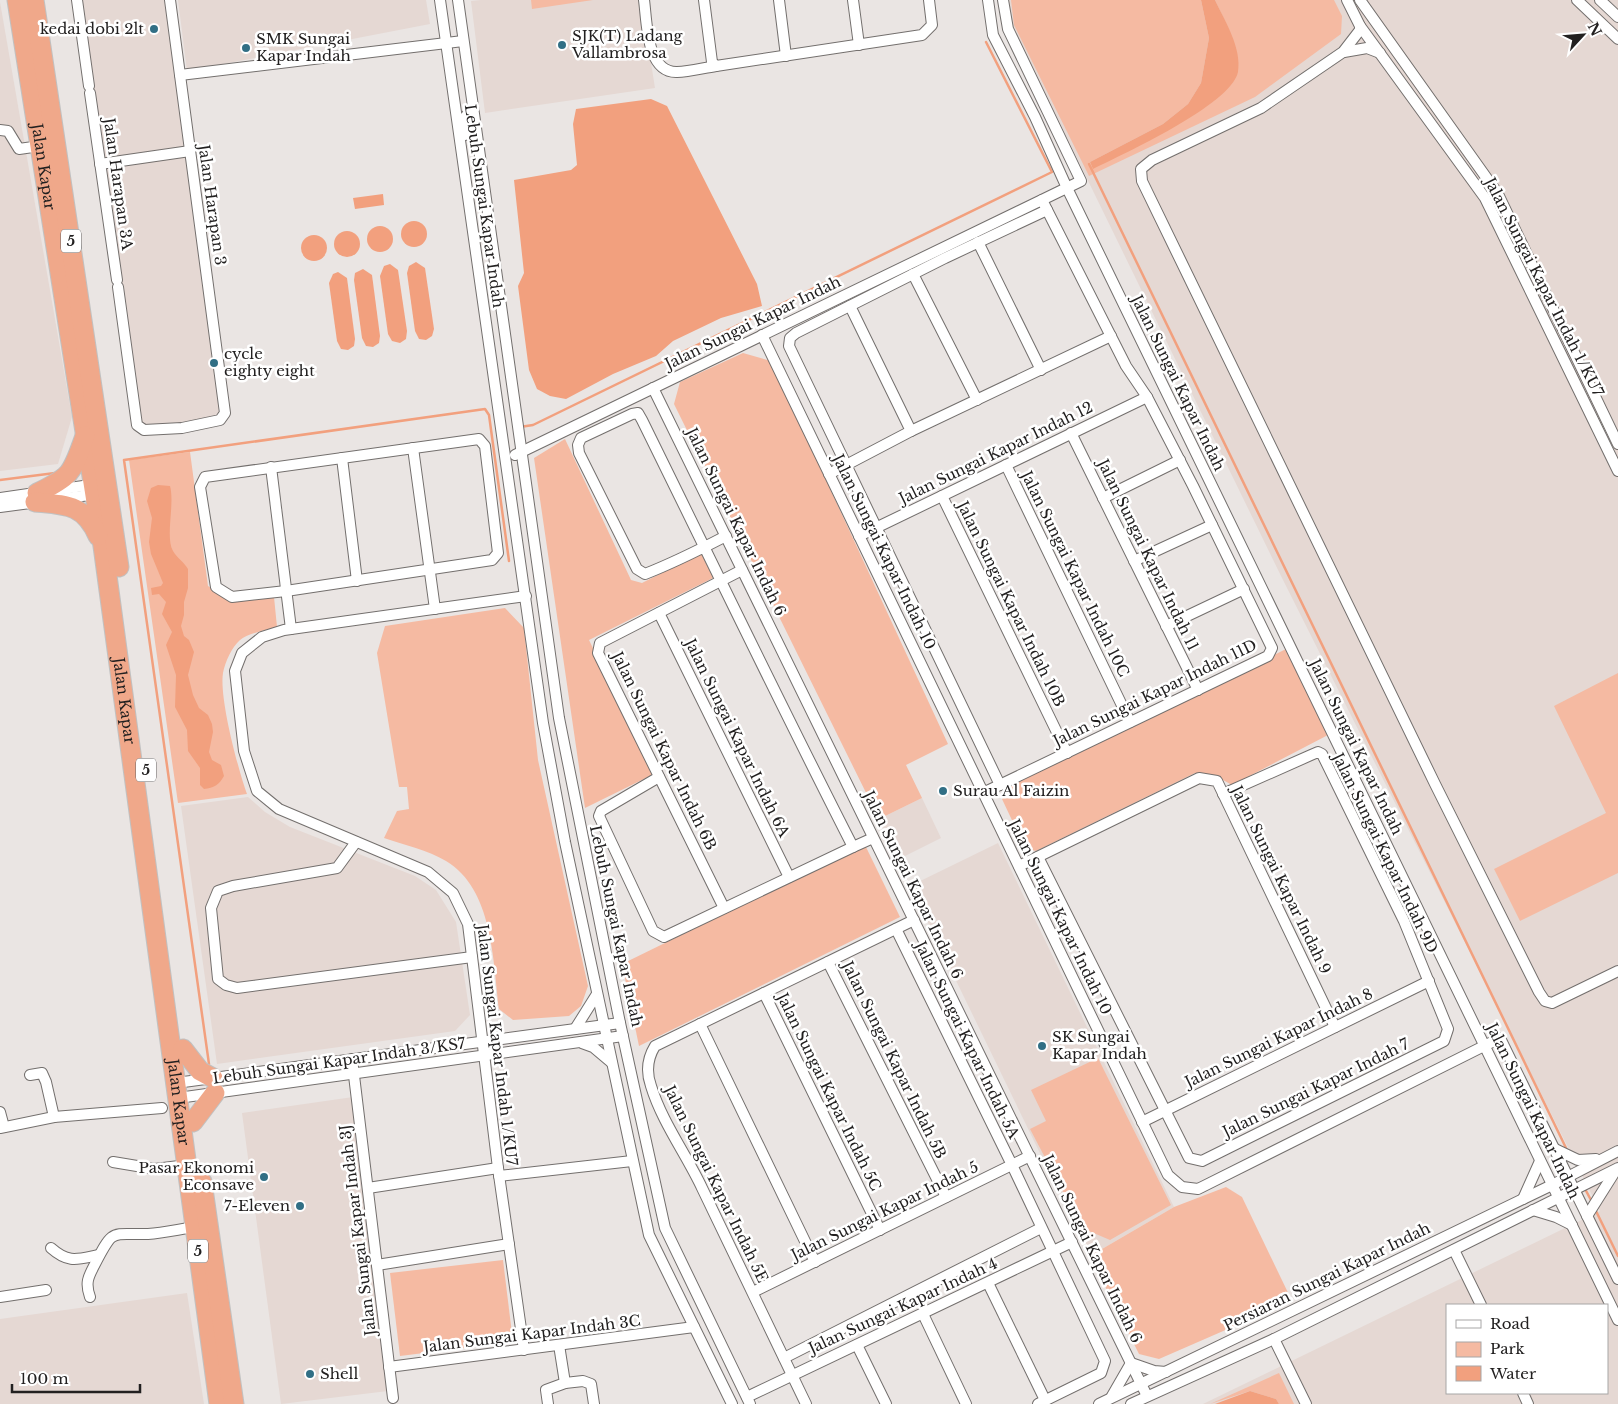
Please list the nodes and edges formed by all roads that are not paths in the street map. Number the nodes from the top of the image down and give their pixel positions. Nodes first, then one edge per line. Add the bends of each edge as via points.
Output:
1 (17, 0) edge
2 (34, 0) edge
3 (77, 0) edge
4 (170, 0) edge
5 (440, 0) edge
6 (458, 0) edge
7 (644, 0) edge
8 (704, 0) edge
9 (779, 0) edge
10 (853, 0) edge
11 (929, 0) edge
12 (988, 0) edge
13 (1003, 0) edge
14 (1347, 0) edge
15 (1360, 0) edge
16 (1577, 0) edge
17 (1600, 0) edge
18 (1618, 17) edge
19 (1360, 26) junction
20 (1618, 40) edge
21 (463, 41) junction
22 (446, 43) junction
23 (859, 45) junction
24 (1373, 47) junction
25 (1343, 52) junction
26 (786, 56) junction
27 (716, 66) junction
28 (180, 75) junction
29 (473, 113) junction
30 (0, 130) edge
31 (40, 146) junction
32 (190, 151) junction
33 (463, 161) junction
34 (100, 164) junction
35 (1065, 183) junction
36 (1042, 200) junction
37 (1047, 210) junction
38 (978, 242) junction
39 (913, 274) junction
40 (850, 306) junction
41 (762, 335) junction
42 (1111, 336) junction
43 (1041, 370) junction
44 (653, 388) junction
45 (1146, 397) junction
46 (977, 400) junction
47 (225, 414) joint
48 (911, 431) junction
49 (1071, 433) junction
50 (86, 435) junction
51 (1618, 444) edge
52 (413, 448) junction
53 (521, 452) junction
54 (342, 458) junction
55 (505, 458) junction
56 (1180, 460) junction
57 (846, 465) junction
58 (1006, 465) junction
59 (271, 468) junction
60 (1618, 471) edge
61 (829, 474) junction
62 (101, 488) junction
63 (942, 496) junction
64 (0, 498) edge
65 (36, 498) junction
66 (1103, 498) junction
67 (0, 507) edge
68 (1212, 525) junction
69 (876, 528) junction
70 (726, 536) junction
71 (859, 536) junction
72 (103, 546) junction
73 (705, 547) junction
74 (1134, 562) junction
75 (430, 570) junction
76 (742, 570) junction
77 (357, 581) junction
78 (721, 581) junction
79 (1244, 589) junction
80 (286, 592) junction
81 (526, 596) junction
82 (435, 609) junction
83 (659, 613) junction
84 (1166, 626) junction
85 (291, 630) junction
86 (1198, 690) junction
87 (1130, 722) junction
88 (1067, 753) junction
89 (659, 777) junction
90 (1000, 785) junction
91 (983, 793) junction
92 (1223, 794) junction
93 (873, 838) junction
94 (356, 842) junction
95 (852, 847) junction
96 (1038, 857) junction
97 (1019, 866) junction
98 (789, 877) junction
99 (724, 908) junction
100 (914, 920) junction
101 (896, 929) junction
102 (472, 957) junction
103 (828, 962) junction
104 (1618, 971) edge
105 (1429, 981) junction
106 (764, 993) junction
107 (597, 994) junction
108 (620, 1023) junction
109 (700, 1024) junction
110 (603, 1026) junction
111 (1335, 1027) junction
112 (575, 1029) junction
113 (623, 1036) junction
114 (1500, 1038) joint
115 (606, 1039) junction
116 (483, 1041) junction
117 (579, 1042) junction
118 (1484, 1046) junction
119 (183, 1049) junction
120 (485, 1056) junction
121 (352, 1059) junction
122 (612, 1063) junction
123 (354, 1074) junction
124 (30, 1075) dead end
125 (214, 1085) junction
126 (179, 1093) junction
127 (1165, 1111) junction
128 (0, 1112) edge
129 (54, 1117) junction
130 (193, 1122) junction
131 (1142, 1122) junction
132 (2, 1128) edge
133 (1555, 1150) junction
134 (1618, 1151) edge
135 (1030, 1156) junction
136 (1604, 1158) junction
137 (632, 1161) junction
138 (113, 1162) dead end
139 (1540, 1162) junction
140 (187, 1165) junction
141 (1012, 1165) junction
142 (1617, 1168) edge
143 (498, 1172) junction
144 (1571, 1175) junction
145 (1552, 1185) junction
146 (368, 1188) junction
147 (1577, 1188) junction
148 (946, 1198) junction
149 (1558, 1198) junction
150 (1523, 1199) junction
151 (1533, 1210) junction
152 (1587, 1216) junction
153 (1572, 1225) junction
154 (195, 1227) junction
155 (1041, 1228) junction
156 (880, 1230) junction
157 (1072, 1242) junction
158 (509, 1244) junction
159 (51, 1248) dead end
160 (1454, 1250) junction
161 (1052, 1251) junction
162 (99, 1255) junction
163 (815, 1262) junction
164 (377, 1265) junction
165 (1618, 1279) edge
166 (988, 1282) junction
167 (46, 1290) dead end
168 (753, 1292) junction
169 (0, 1297) edge
170 (90, 1297) dead end
171 (1481, 1304) edge
172 (923, 1314) junction
173 (1618, 1320) edge
174 (694, 1327) junction
175 (1274, 1338) junction
176 (559, 1345) junction
177 (857, 1345) junction
178 (524, 1350) junction
179 (784, 1358) junction
180 (1132, 1363) junction
181 (389, 1367) junction
182 (1166, 1372) junction
183 (792, 1376) junction
184 (565, 1383) junction
185 (1141, 1384) junction
186 (1147, 1396) junction
187 (393, 1398) dead end
188 (1110, 1398) junction
189 (748, 1401) edge
190 (1042, 1402) edge
191 (219, 1404) edge
192 (234, 1404) edge
193 (548, 1404) edge
194 (594, 1404) edge
195 (732, 1404) edge
196 (806, 1404) edge
197 (886, 1404) edge
198 (966, 1404) edge
199 (1099, 1404) edge
200 (1131, 1404) edge
201 (1306, 1404) edge

1 - 31 highway, Jalan Kapar / 5
2 - 62 highway, Jalan Kapar / 5
3 - 34 street, Jalan Harapan 3A
4 - 28 street, Jalan Harapan 3
5 - 22 street, Lebuh Sungai Kapar Indah
6 - 21 street, Lebuh Sungai Kapar Indah
7 - 27 street via 652,54 658,64 674,72
8 - 27 street via 712,62
9 - 26 street
10 - 23 street
11 - 23 street via 932,26 922,35
12 - 35 street via 994,35
13 - 35 street, Jalan Sungai Kapar Indah via 1008,29 1081,181
14 - 19 street, Jalan Sungai Kapar Indah 1/KU7
15 - 51 street, Jalan Sungai Kapar Indah 1/KU7 via 1498,194
16 - 20 street
17 - 18 street
19 - 24 street, Jalan Sungai Kapar Indah 1/KU7
19 - 25 street
21 - 22 street
21 - 29 street, Lebuh Sungai Kapar Indah
22 - 28 street
22 - 33 street, Lebuh Sungai Kapar Indah
23 - 26 street
24 - 25 street
24 - 60 street, Jalan Sungai Kapar Indah 1/KU7 via 1486,198
25 - 104 street via 1261,108 1152,160 1141,169 1142,181 1539,992 1545,1001 1552,1004
26 - 27 street
28 - 32 street, Jalan Harapan 3
29 - 33 street via 464,118
29 - 53 street, Lebuh Sungai Kapar Indah
30 - 31 street via 8,131 19,149
31 - 50 highway, Jalan Kapar / 5
32 - 34 street
32 - 47 street, Jalan Harapan 3
33 - 55 street, Lebuh Sungai Kapar Indah
34 - 47 street, Jalan Harapan 3A via 138,425 144,430 182,428 220,420
35 - 36 street, Jalan Sungai Kapar Indah
35 - 118 street, Jalan Sungai Kapar Indah
36 - 37 street, Jalan Sungai Kapar Indah 11D
36 - 41 street, Jalan Sungai Kapar Indah
37 - 38 street
37 - 42 street, Jalan Sungai Kapar Indah 11D
38 - 39 street
38 - 43 street
39 - 40 street
39 - 46 street
40 - 48 street
40 - 57 street via 796,333 790,338 789,346
41 - 44 street, Jalan Sungai Kapar Indah
41 - 61 street, Jalan Sungai Kapar Indah 10
42 - 43 street
42 - 45 street, Jalan Sungai Kapar Indah 11D
43 - 46 street
44 - 53 street, Jalan Sungai Kapar Indah
44 - 70 street, Jalan Sungai Kapar Indah 6
45 - 49 street, Jalan Sungai Kapar Indah 12
45 - 56 street, Jalan Sungai Kapar Indah 11D
46 - 48 street
48 - 57 street
49 - 58 street, Jalan Sungai Kapar Indah 12
49 - 66 street, Jalan Sungai Kapar Indah 11
50 - 62 highway, Jalan Kapar / 5
50 - 65 highway via 69,475
52 - 54 street
52 - 75 street
52 - 75 street via 479,439 485,446 496,556 492,560
53 - 55 street, Jalan Sungai Kapar Indah
53 - 108 street, Lebuh Sungai Kapar Indah via 559,718
54 - 59 street
54 - 77 street
55 - 81 street
56 - 66 street
56 - 68 street, Jalan Sungai Kapar Indah 11D
57 - 61 street
57 - 69 street
58 - 63 street, Jalan Sungai Kapar Indah 12
58 - 87 street, Jalan Sungai Kapar Indah 10C
59 - 80 street
59 - 80 street via 205,477 200,487 216,587 232,597
61 - 71 street, Jalan Sungai Kapar Indah 10
62 - 65 street
62 - 72 highway, Jalan Kapar / 5
62 - 119 highway, Jalan Kapar / 5
63 - 69 street, Jalan Sungai Kapar Indah 12
63 - 88 street, Jalan Sungai Kapar Indah 10B
64 - 65 street
65 - 67 street
65 - 72 highway via 74,507 84,513
66 - 74 street, Jalan Sungai Kapar Indah 11
68 - 74 street
68 - 79 street, Jalan Sungai Kapar Indah 11D
69 - 71 street, Jalan Sungai Kapar Indah 12
69 - 90 street
70 - 73 street
70 - 76 street, Jalan Sungai Kapar Indah 6
71 - 91 street, Jalan Sungai Kapar Indah 10
72 - 126 highway, Jalan Kapar / 5
73 - 73 street via 638,414 581,438 579,453 637,569 645,574
73 - 78 street
74 - 84 street, Jalan Sungai Kapar Indah 11
75 - 77 street
75 - 82 street
76 - 78 street, Jalan Sungai Kapar Indah 6B
76 - 93 street, Jalan Sungai Kapar Indah 6
77 - 80 street
78 - 83 street, Jalan Sungai Kapar Indah 6B
78 - 95 street
79 - 84 street
79 - 86 street, Jalan Sungai Kapar Indah 11D via 1272,648 1268,656
80 - 85 street
81 - 82 street, Jalan Sungai Kapar Indah 1/KU7
81 - 107 street via 552,769
82 - 85 street, Jalan Sungai Kapar Indah 1/KU7
83 - 89 street, Jalan Sungai Kapar Indah 6B via 600,643 598,648
83 - 98 street, Jalan Sungai Kapar Indah 6A
84 - 86 street, Jalan Sungai Kapar Indah 11
85 - 94 street, Jalan Sungai Kapar Indah 1/KU7 via 262,637 242,653 235,671 244,750 257,792 279,809
86 - 87 street, Jalan Sungai Kapar Indah 11D
87 - 88 street, Jalan Sungai Kapar Indah 11D
88 - 90 street, Jalan Sungai Kapar Indah 11D
89 - 99 street, Jalan Sungai Kapar Indah 6B
89 - 99 street via 600,811 599,816 653,931 664,937
90 - 91 street, Jalan Sungai Kapar Indah 11D
91 - 97 street, Jalan Sungai Kapar Indah 10
92 - 96 street, Jalan Sungai Kapar Indah 9 via 1217,781 1199,778
92 - 105 street, Jalan Sungai Kapar Indah 9D via 1310,755 1322,754 1404,921
92 - 111 street, Jalan Sungai Kapar Indah 9
93 - 95 street
93 - 100 street, Jalan Sungai Kapar Indah 6
94 - 102 street, Jalan Sungai Kapar Indah 1/KU7 via 428,872 453,893 468,924
94 - 102 street via 337,868 218,891 211,908 218,979 238,988
95 - 98 street
96 - 97 street, Jalan Sungai Kapar Indah 9
96 - 127 street
97 - 131 street, Jalan Sungai Kapar Indah 10
98 - 99 street
100 - 101 street, Jalan Sungai Kapar Indah 5E
100 - 135 street, Jalan Sungai Kapar Indah 6
101 - 103 street, Jalan Sungai Kapar Indah 5E
101 - 141 street, Jalan Sungai Kapar Indah 5A
102 - 116 street, Jalan Sungai Kapar Indah 1/KU7
103 - 106 street, Jalan Sungai Kapar Indah 5E
103 - 148 street, Jalan Sungai Kapar Indah 5B
105 - 111 street, Jalan Sungai Kapar Indah 8
105 - 127 street, Jalan Sungai Kapar Indah 7 via 1448,1029 1444,1041 1281,1123 1202,1161 1195,1161 1189,1158
106 - 109 street, Jalan Sungai Kapar Indah 5E
106 - 156 street, Jalan Sungai Kapar Indah 5C
107 - 110 street
107 - 112 street
108 - 110 street, Lebuh Sungai Kapar Indah 3/KS7
108 - 113 street, Lebuh Sungai Kapar Indah
109 - 163 street
109 - 168 street, Jalan Sungai Kapar Indah 5E via 655,1046 649,1057 649,1078 660,1107
110 - 112 street, Lebuh Sungai Kapar Indah 3/KS7
110 - 115 street
111 - 127 street, Jalan Sungai Kapar Indah 8
112 - 116 street, Lebuh Sungai Kapar Indah 3/KS7
113 - 115 street, Lebuh Sungai Kapar Indah 3/KS7
113 - 189 street, Lebuh Sungai Kapar Indah via 665,1228
114 - 118 street, Jalan Sungai Kapar Indah 10
114 - 133 street, Jalan Sungai Kapar Indah
115 - 117 street, Lebuh Sungai Kapar Indah 3/KS7
115 - 122 street
116 - 120 street, Jalan Sungai Kapar Indah 1/KU7
116 - 121 street, Lebuh Sungai Kapar Indah 3/KS7
117 - 120 street, Lebuh Sungai Kapar Indah 3/KS7
117 - 122 street via 593,1047
118 - 131 street, Jalan Sungai Kapar Indah 10 via 1198,1190 1182,1187 1168,1175
118 - 139 street, Jalan Sungai Kapar Indah
119 - 125 highway
119 - 126 highway, Jalan Kapar / 5
120 - 123 street, Lebuh Sungai Kapar Indah 3/KS7
120 - 143 street, Jalan Sungai Kapar Indah 1/KU7
121 - 123 street, Jalan Sungai Kapar Indah 3J
121 - 125 street, Lebuh Sungai Kapar Indah 3/KS7
122 - 137 street
123 - 125 street, Lebuh Sungai Kapar Indah 3/KS7
123 - 146 street, Jalan Sungai Kapar Indah 3J
124 - 129 street via 42,1073
125 - 126 street, Lebuh Sungai Kapar Indah 3/KS7
125 - 126 street, Lebuh Sungai Kapar Indah 3/KS7
125 - 130 highway
126 - 129 street
126 - 130 highway, Jalan Kapar / 5
126 - 140 highway, Jalan Kapar / 5
127 - 131 street, Jalan Sungai Kapar Indah 8
128 - 132 street
129 - 132 street
130 - 192 highway, Jalan Kapar / 5
133 - 136 street via 1578,1160
133 - 144 street, Jalan Sungai Kapar Indah
134 - 136 street, Persiaran Sungai Kapar Indah
135 - 141 street, Jalan Sungai Kapar Indah 5
135 - 157 street, Jalan Sungai Kapar Indah 6
136 - 144 street, Persiaran Sungai Kapar Indah
137 - 143 street
137 - 174 street via 649,1236
138 - 140 street via 155,1169
139 - 145 street, Jalan Sungai Kapar Indah
139 - 150 street
140 - 154 highway, Jalan Kapar / 5
141 - 148 street, Jalan Sungai Kapar Indah 5
141 - 155 street, Jalan Sungai Kapar Indah 5A
142 - 147 street, Persiaran Sungai Kapar Indah
142 - 152 street
143 - 146 street
143 - 158 street, Jalan Sungai Kapar Indah 1/KU7
144 - 145 street, Persiaran Sungai Kapar Indah
144 - 147 street, Jalan Sungai Kapar Indah
145 - 149 street, Jalan Sungai Kapar Indah
145 - 150 street, Persiaran Sungai Kapar Indah
146 - 164 street, Jalan Sungai Kapar Indah 3J
147 - 149 street, Persiaran Sungai Kapar Indah
147 - 152 street, Jalan Sungai Kapar Indah
148 - 156 street, Jalan Sungai Kapar Indah 5
149 - 151 street, Persiaran Sungai Kapar Indah
149 - 153 street, Jalan Sungai Kapar Indah
150 - 182 street, Persiaran Sungai Kapar Indah
151 - 153 street via 1556,1216
151 - 160 street, Persiaran Sungai Kapar Indah
152 - 165 street, Jalan Sungai Kapar Indah
153 - 173 street, Jalan Sungai Kapar Indah
154 - 162 street via 149,1234 118,1233 108,1239
154 - 191 highway, Jalan Kapar / 5
155 - 161 street, Jalan Sungai Kapar Indah 5A
155 - 179 street, Jalan Sungai Kapar Indah 4
156 - 163 street, Jalan Sungai Kapar Indah 5
157 - 161 street, Jalan Sungai Kapar Indah 4
157 - 180 street, Jalan Sungai Kapar Indah 6
158 - 164 street
158 - 178 street, Jalan Sungai Kapar Indah 1/KU7
159 - 162 street via 61,1257 72,1260
160 - 171 street
160 - 175 street, Persiaran Sungai Kapar Indah
161 - 166 street, Jalan Sungai Kapar Indah 4
161 - 190 street, Jalan Sungai Kapar Indah 5A via 1106,1361 1101,1373
162 - 170 street via 87,1278
163 - 168 street, Jalan Sungai Kapar Indah 5
164 - 181 street, Jalan Sungai Kapar Indah 3J
166 - 172 street, Jalan Sungai Kapar Indah 4
166 - 190 street
167 - 169 street
168 - 179 street, Jalan Sungai Kapar Indah 5E
172 - 177 street, Jalan Sungai Kapar Indah 4
172 - 198 street
174 - 176 street, Jalan Sungai Kapar Indah 3C
174 - 195 street
175 - 186 street, Persiaran Sungai Kapar Indah
175 - 201 street
176 - 178 street, Jalan Sungai Kapar Indah 3C
176 - 184 street
177 - 183 street, Jalan Sungai Kapar Indah 4
177 - 197 street
178 - 181 street, Jalan Sungai Kapar Indah 3C
179 - 183 street, Jalan Sungai Kapar Indah 5E
180 - 182 street
180 - 185 street, Jalan Sungai Kapar Indah 6
180 - 188 street
181 - 187 street, Jalan Sungai Kapar Indah 3J
182 - 185 street, Persiaran Sungai Kapar Indah
183 - 189 street, Jalan Sungai Kapar Indah 4
183 - 196 street, Jalan Sungai Kapar Indah 5E
184 - 193 street via 546,1390
184 - 194 street via 583,1381 591,1384
185 - 186 street, Jalan Sungai Kapar Indah 6
185 - 188 street, Persiaran Sungai Kapar Indah
186 - 200 street, Persiaran Sungai Kapar Indah
188 - 199 street, Persiaran Sungai Kapar Indah

